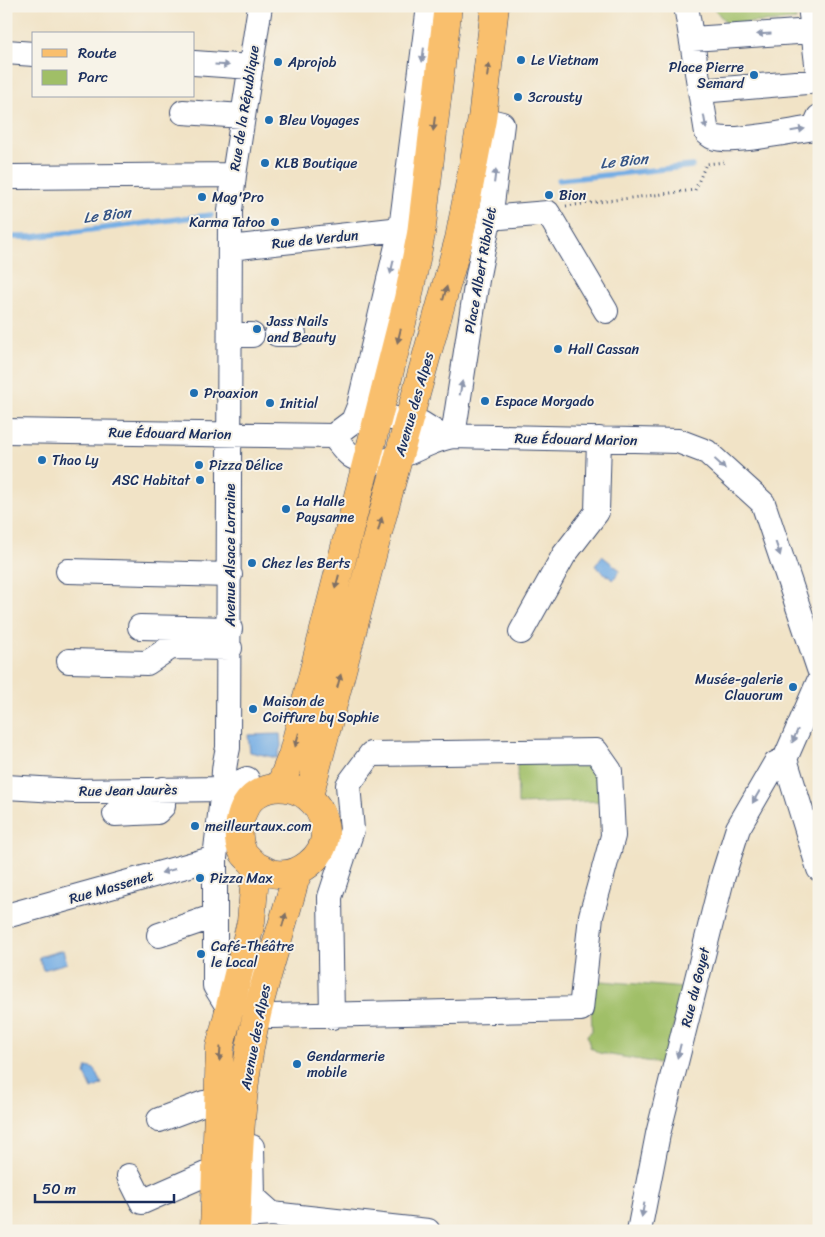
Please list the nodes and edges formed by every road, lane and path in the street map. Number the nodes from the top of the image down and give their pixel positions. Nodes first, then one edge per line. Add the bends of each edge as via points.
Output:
1 (260, 6) edge
2 (429, 6) edge
3 (448, 6) edge
4 (495, 6) edge
5 (686, 6) edge
6 (810, 6) edge
7 (813, 31) junction
8 (692, 39) junction
9 (6, 52) edge
10 (32, 54) edge
11 (195, 63) edge
12 (251, 67) junction
13 (819, 80) edge
14 (700, 92) junction
15 (183, 112) dead end
16 (243, 116) junction
17 (819, 117) edge
18 (482, 118) junction
19 (734, 161) dead end
20 (234, 175) junction
21 (12, 177) dead end
22 (230, 211) joint
23 (548, 214) junction
24 (489, 218) junction
25 (401, 230) junction
26 (230, 248) junction
27 (606, 311) dead end
28 (366, 418) junction
29 (409, 421) junction
30 (6, 431) edge
31 (231, 434) junction
32 (333, 436) junction
33 (448, 437) junction
34 (599, 440) junction
35 (399, 458) junction
36 (368, 461) junction
37 (68, 571) dead end
38 (230, 575) junction
39 (140, 627) dead end
40 (521, 632) dead end
41 (230, 639) junction
42 (69, 661) dead end
43 (819, 668) edge
44 (819, 681) edge
45 (228, 748) junction
46 (785, 759) junction
47 (263, 786) junction
48 (6, 787) edge
49 (163, 789) junction
50 (223, 789) junction
51 (309, 796) junction
52 (115, 814) dead end
53 (241, 814) junction
54 (215, 858) junction
55 (256, 866) junction
56 (819, 869) edge
57 (299, 871) junction
58 (6, 916) edge
59 (215, 916) junction
60 (159, 935) dead end
61 (247, 941) junction
62 (228, 1007) junction
63 (257, 1013) junction
64 (332, 1017) junction
65 (244, 1086) junction
66 (216, 1115) junction
67 (159, 1120) dead end
68 (215, 1170) junction
69 (129, 1176) dead end
70 (272, 1214) junction
71 (236, 1219) edge
72 (202, 1231) edge
73 (214, 1231) edge
74 (428, 1231) edge
75 (640, 1231) edge

1 - 12 street, Rue de la République
2 -> 25 street
3 -> 28 main road via 421,234 408,299
18 -> 4 main road, Avenue des Alpes
5 - 8 street
6 - 7 street
7 -> 8 street
7 - 13 street
8 - 14 street
9 - 10 street
11 -> 12 street
12 - 16 street, Rue de la République
13 - 14 street
14 -> 17 street via 707,132 714,138 760,136 814,128
15 - 16 street
16 - 20 street, Rue de la République
24 -> 18 street, Place Albert Ribollet via 502,124
29 -> 18 main road, Avenue des Alpes via 459,239
19 - 23 path via 706,164 695,190 552,207
20 - 21 street
20 - 22 street, Rue de la République
22 - 26 street, Avenue Alsace Lorraine
23 - 24 street
23 - 27 street
33 -> 24 street, Place Albert Ribollet
25 - 26 street, Rue de Verdun
25 -> 28 street via 360,406
26 - 31 street, Avenue Alsace Lorraine via 241,335
28 - 29 street
28 - 32 street
28 - 36 main road
29 - 33 street via 421,423
29 - 35 main road, Avenue des Alpes
30 - 31 street, Rue Édouard Marion
31 - 32 street, Rue Édouard Marion
31 - 38 street, Avenue Alsace Lorraine
32 - 36 street via 353,458
33 - 34 street, Rue Édouard Marion
33 - 35 street, Rue Édouard Marion
34 - 40 street via 597,512 564,555
34 -> 43 street, Rue Édouard Marion via 678,441 707,452 763,503
35 - 36 street, Rue Édouard Marion
51 -> 35 main road, Avenue des Alpes
36 -> 47 main road via 292,756
37 - 38 street
38 - 41 street, Avenue Alsace Lorraine
39 - 41 street
41 - 42 street via 171,647 147,664
41 - 45 street, Avenue Alsace Lorraine
44 -> 46 street
45 - 47 street
45 - 50 street, Avenue Alsace Lorraine
46 - 56 street
46 -> 75 street, Rue du Goyet via 775,764 738,828 722,880 658,1134
47 - 50 street, Rue Jean Jaurès
47 - 51 main road via 295,789
47 - 53 main road
48 - 49 street, Rue Jean Jaurès via 74,791
49 - 50 street, Rue Jean Jaurès
49 - 52 street via 163,806 157,812
50 - 53 street
50 - 54 street, Avenue Alsace Lorraine
51 - 57 main road, Avenue des Alpes via 323,816 325,837 316,858
53 - 55 main road via 238,833 243,851
54 -> 58 street, Rue Massenet
54 - 59 street, Avenue Alsace Lorraine
55 - 57 main road via 277,874
55 - 61 main road, Avenue des Alpes
63 -> 57 main road, Avenue des Alpes
59 - 60 street
59 - 62 street, Avenue Alsace Lorraine via 215,986
61 - 62 main road, Avenue des Alpes
61 - 63 street via 249,957 242,988
62 -> 66 main road via 220,1047
63 - 64 street
63 - 65 main road, Avenue des Alpes
64 - 64 street via 330,898 352,830 348,784 371,754 596,750 610,771 612,836 591,916 580,1008
65 - 70 street via 252,1117 253,1197
65 - 71 main road, Avenue des Alpes
66 - 67 street via 204,1103
66 - 68 main road
66 - 71 street via 224,1195
68 - 69 street via 142,1202
68 - 73 main road
70 - 71 street
70 - 74 street
72 - 73 street

